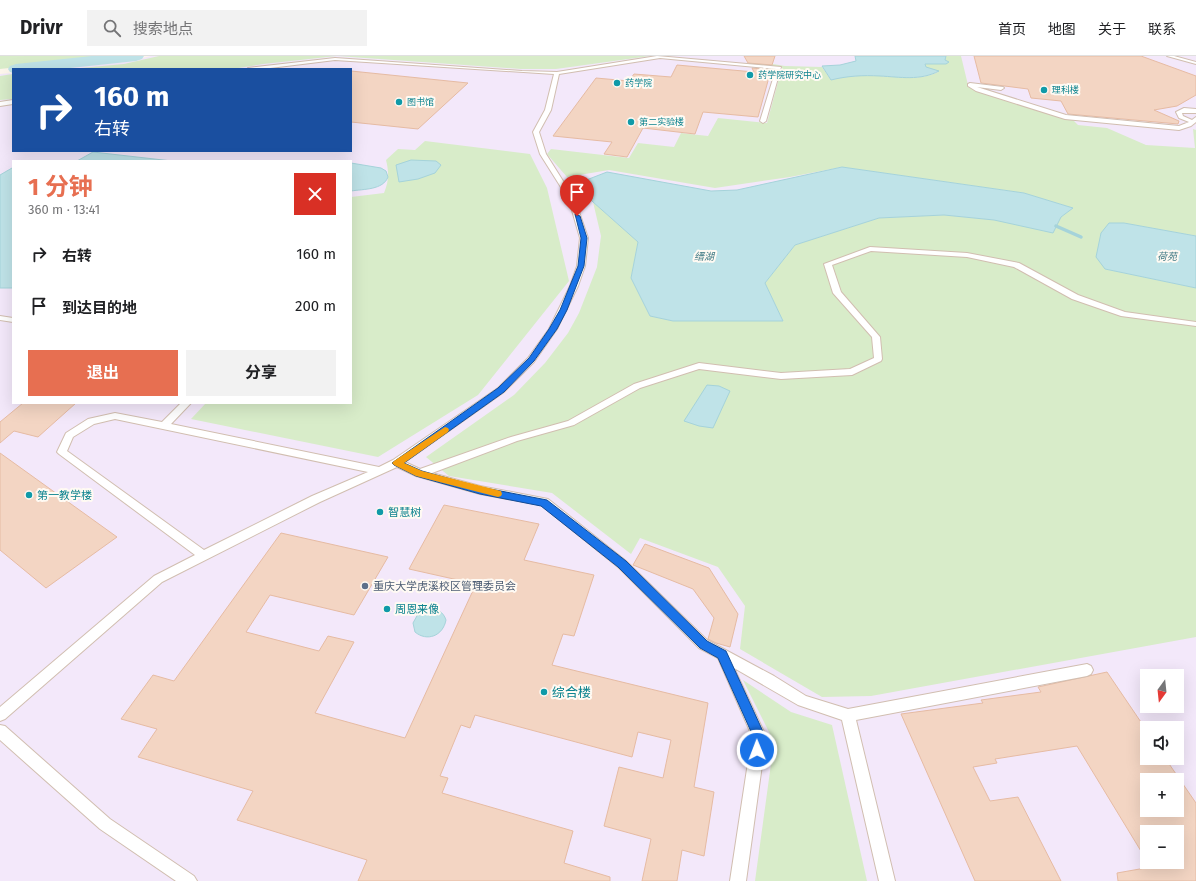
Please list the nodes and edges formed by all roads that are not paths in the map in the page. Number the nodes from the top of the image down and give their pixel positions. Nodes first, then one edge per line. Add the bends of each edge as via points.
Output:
1 (664, 56) edge
2 (1170, 56) edge
3 (1196, 64) edge
4 (258, 68) edge
5 (557, 72) junction
6 (1001, 88) dead end
7 (12, 102) edge
8 (0, 104) edge
9 (1196, 111) edge
10 (1194, 120) edge
11 (763, 121) dead end
12 (0, 318) edge
13 (12, 320) edge
14 (1196, 324) edge
15 (185, 404) edge
16 (164, 426) junction
17 (397, 463) junction
18 (381, 471) junction
19 (420, 473) junction
20 (204, 556) junction
21 (722, 654) junction
22 (1087, 670) dead end
23 (0, 715) edge
24 (848, 715) junction
25 (0, 731) edge
26 (189, 881) edge
27 (738, 881) edge
28 (887, 881) edge

1 - 5 lane
1 - 11 lane via 779,68
2 - 3 lane
4 - 5 lane via 335,59 522,72
5 - 17 lane via 548,110 536,132 542,154 572,200 584,238 581,266 574,286 553,329 532,360 501,390
6 - 10 lane via 970,85 978,90 1047,112 1075,118 1179,128 1189,125
7 - 8 lane
9 - 10 lane via 1179,112 1181,117
12 - 13 lane
14 - 19 lane via 1124,314 1076,297 1016,265 967,255 870,249 828,264 837,293 876,337 878,359 852,372 781,376 699,366 637,386 572,423 514,439
15 - 16 lane
16 - 18 lane
16 - 20 lane via 115,416 91,421 69,436 62,452
17 - 18 lane
17 - 19 lane
18 - 20 lane via 316,499
19 - 21 lane via 480,490 544,502 622,564 704,644
20 - 23 lane via 158,579
21 - 24 lane via 803,701
21 - 27 lane via 759,736
22 - 24 lane
24 - 28 lane
25 - 26 lane via 105,824

